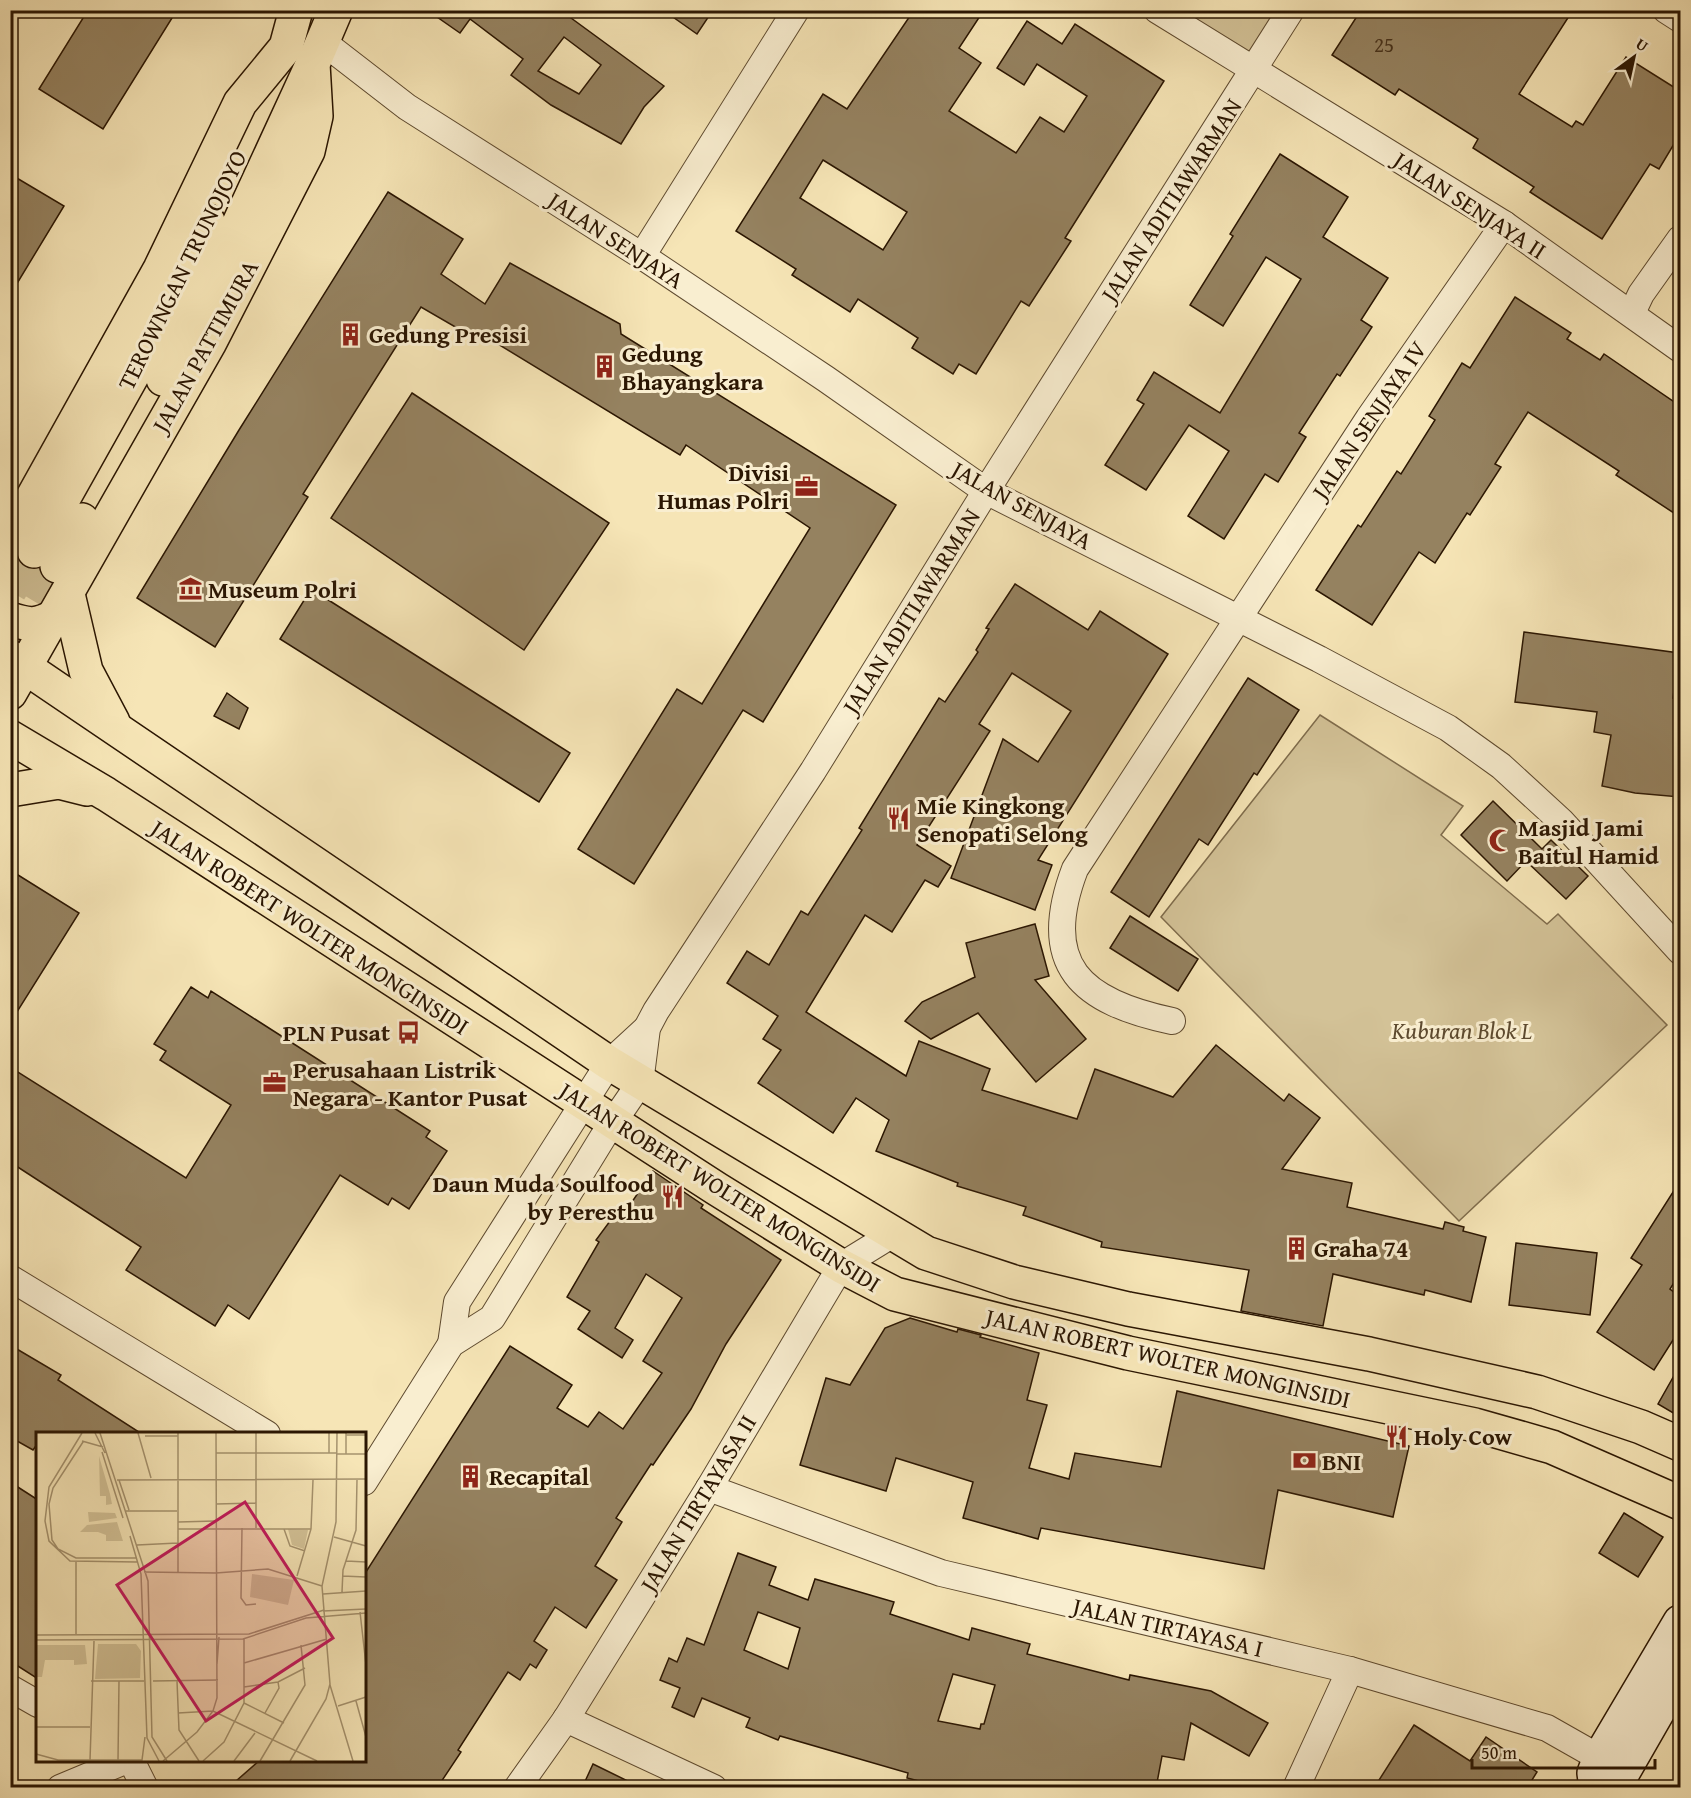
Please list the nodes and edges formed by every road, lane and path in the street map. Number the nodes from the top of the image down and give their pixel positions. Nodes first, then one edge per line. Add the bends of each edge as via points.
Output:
1 (296, 10) edge
2 (336, 10) edge
3 (796, 10) edge
4 (1157, 10) edge
5 (1291, 10) edge
6 (1666, 10) edge
7 (1680, 19) edge
8 (307, 51) junction
9 (1254, 70) junction
10 (1504, 224) junction
11 (1680, 239) edge
12 (642, 256) junction
13 (1632, 314) junction
14 (1680, 349) edge
15 (986, 491) junction
16 (36, 561) edge
17 (10, 619) edge
18 (1238, 620) junction
19 (15, 672) edge
20 (116, 727) junction
21 (10, 737) edge
22 (10, 790) edge
23 (106, 794) junction
24 (1680, 951) edge
25 (1172, 1021) dead end
26 (647, 1028) junction
27 (609, 1063) junction
28 (640, 1083) junction
29 (583, 1102) junction
30 (613, 1121) junction
31 (893, 1234) junction
32 (841, 1266) junction
33 (10, 1278) edge
34 (1128, 1309) junction
35 (452, 1344) junction
36 (1128, 1353) junction
37 (264, 1432) edge
38 (1680, 1444) edge
39 (366, 1479) edge
40 (709, 1488) junction
41 (1680, 1503) edge
42 (1680, 1622) edge
43 (1350, 1670) junction
44 (1680, 1673) edge
45 (10, 1688) edge
46 (36, 1703) edge
47 (566, 1719) junction
48 (126, 1762) edge
49 (130, 1762) edge
50 (1609, 1776) edge
51 (60, 1788) edge
52 (145, 1788) edge
53 (517, 1788) edge
54 (714, 1788) edge
55 (1296, 1788) edge

1 - 8 main road, JALAN PATTIMURA
2 - 8 main road, JALAN PATTIMURA
3 - 12 street
4 - 9 street, JALAN SENJAYA II
5 - 9 street, JALAN ADITIAWARMAN
6 - 7 street
8 - 12 street, JALAN SENJAYA via 407,107
8 - 16 main road, JALAN PATTIMURA via 240,103 160,269
8 - 16 main road, JALAN PATTIMURA via 316,116 308,151 210,342 116,505
9 - 10 street, JALAN SENJAYA II
9 - 15 street, JALAN ADITIAWARMAN
10 - 13 street, JALAN SENJAYA II
10 - 18 street, JALAN SENJAYA IV via 1369,418
11 - 13 street via 1641,294
12 - 15 street, JALAN SENJAYA
13 - 14 street, JALAN SENJAYA II
15 - 18 street, JALAN SENJAYA
15 - 26 street, JALAN ADITIAWARMAN via 813,771
16 - 17 main road via 39,624
16 - 19 main road, JALAN PATTIMURA
16 - 20 main road
18 - 24 street, JALAN SENJAYA via 1448,728 1501,766 1561,821
18 - 25 street, JALAN SENJAYA IV via 1075,869 1068,887 1063,921 1065,955 1073,971 1089,990 1108,1002
19 - 20 main road, JALAN ROBERT WOLTER MONGINSIDI
20 - 27 main road, JALAN ROBERT WOLTER MONGINSIDI
21 - 23 main road, JALAN ROBERT WOLTER MONGINSIDI
22 - 23 main road via 59,782
23 - 29 main road, JALAN ROBERT WOLTER MONGINSIDI
26 - 27 street, JALAN ADITIAWARMAN
26 - 28 street, JALAN ADITIAWARMAN
27 - 28 main road, JALAN ROBERT WOLTER MONGINSIDI
27 - 29 street, JALAN ADITIAWARMAN
28 - 30 street, JALAN ADITIAWARMAN
28 - 31 main road, JALAN ROBERT WOLTER MONGINSIDI
29 - 30 main road, JALAN ROBERT WOLTER MONGINSIDI
29 - 35 street, JALAN ADITIAWARMAN via 457,1302
30 - 32 main road, JALAN ROBERT WOLTER MONGINSIDI
30 - 35 street, JALAN ADITIAWARMAN via 492,1318
31 - 32 street, JALAN TIRTAYASA II
31 - 34 main road, JALAN ROBERT WOLTER MONGINSIDI via 926,1253 1014,1282
32 - 36 main road, JALAN ROBERT WOLTER MONGINSIDI via 894,1294
32 - 40 street, JALAN TIRTAYASA II
33 - 37 street
34 - 36 main road
34 - 38 main road, JALAN ROBERT WOLTER MONGINSIDI via 1369,1354 1537,1392
35 - 39 street, JALAN ADITIAWARMAN
36 - 41 main road, JALAN ROBERT WOLTER MONGINSIDI via 1475,1425 1552,1447
40 - 43 street, JALAN TIRTAYASA I via 941,1573
40 - 47 street, JALAN TIRTAYASA II
42 - 50 main road
43 - 50 street, JALAN TIRTAYASA I via 1547,1728
43 - 55 street
44 - 50 main road
45 - 46 street
47 - 53 street, JALAN TIRTAYASA II
47 - 54 street
48 - 51 street
49 - 52 street

